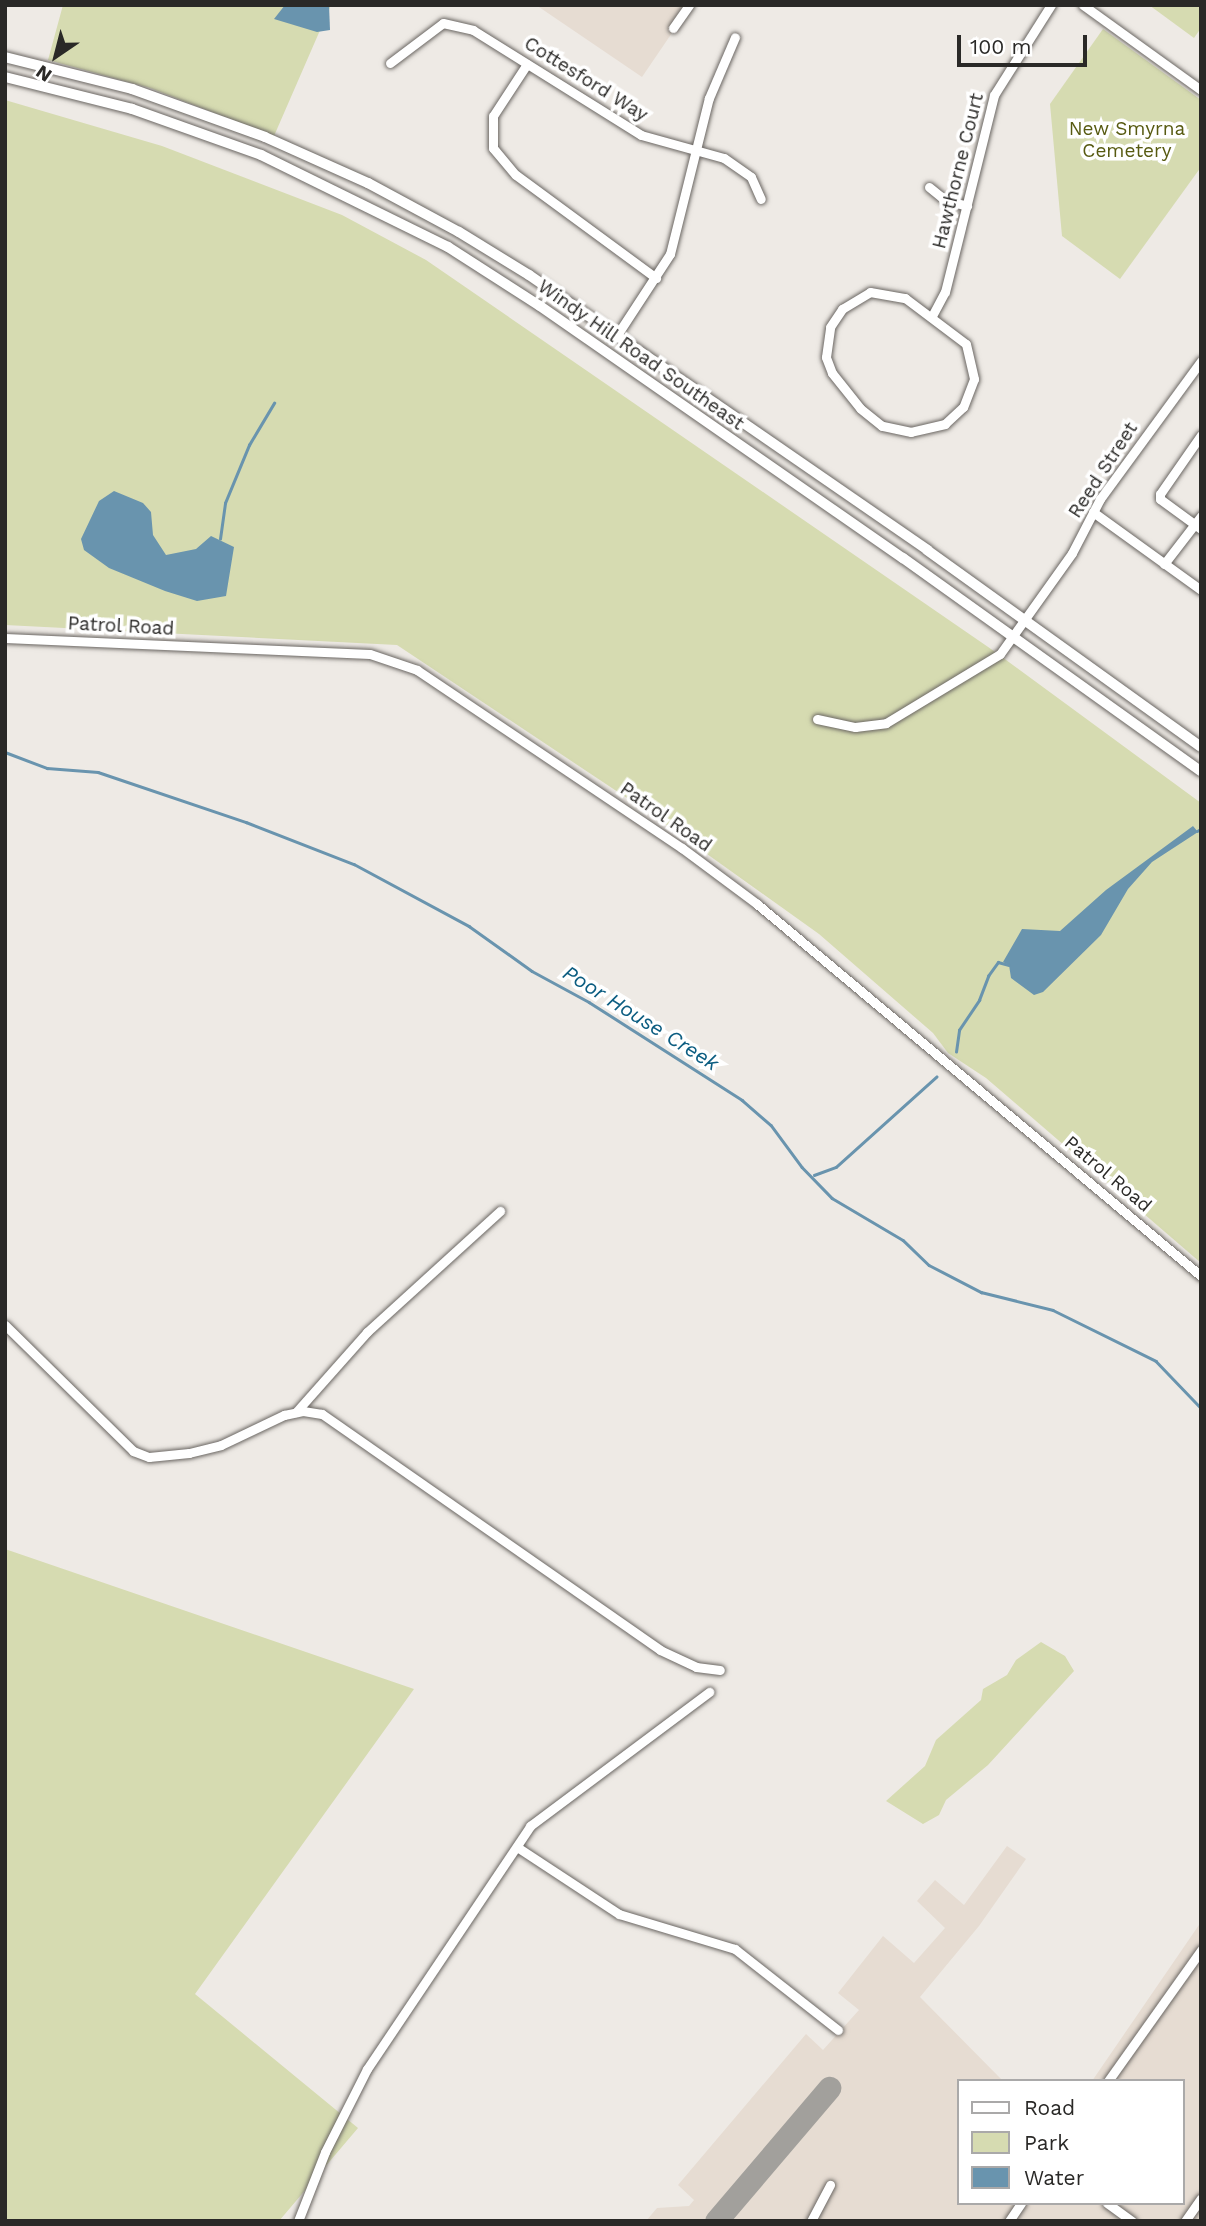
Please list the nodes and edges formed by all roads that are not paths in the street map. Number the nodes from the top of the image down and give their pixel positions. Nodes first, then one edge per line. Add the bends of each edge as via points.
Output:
1 (689, 5) edge
2 (1051, 5) edge
3 (1083, 5) edge
4 (673, 28) dead end
5 (735, 37) dead end
6 (5, 57) edge
7 (390, 64) dead end
8 (527, 64) junction
9 (5, 77) edge
10 (1201, 90) edge
11 (697, 149) junction
12 (929, 187) dead end
13 (761, 199) dead end
14 (967, 206) junction
15 (656, 278) junction
16 (933, 316) junction
17 (617, 335) junction
18 (1201, 360) edge
19 (1201, 435) edge
20 (1093, 512) junction
21 (1199, 523) edge
22 (1164, 564) junction
23 (1201, 590) edge
24 (1025, 621) junction
25 (1014, 636) junction
26 (5, 638) edge
27 (817, 719) dead end
28 (1201, 747) edge
29 (1201, 771) edge
30 (500, 1211) dead end
31 (1201, 1276) edge
32 (5, 1325) edge
33 (296, 1412) junction
34 (720, 1670) dead end
35 (709, 1692) dead end
36 (517, 1847) junction
37 (1201, 1950) edge
38 (838, 2031) dead end
39 (1109, 2079) edge
40 (830, 2185) dead end
41 (1201, 2198) edge
42 (1020, 2205) edge
43 (1110, 2205) edge
44 (298, 2221) edge
45 (811, 2221) edge
46 (1009, 2221) edge
47 (1132, 2221) edge
48 (1185, 2221) edge

1 - 4 street
2 - 14 street, Hawthorne Court via 997,89
3 - 10 street
5 - 11 street via 709,98
6 - 17 main road, Windy Hill Road Southeast via 132,89 301,151 478,243
7 - 8 street, Cottesford Way via 443,23 473,30
8 - 11 street, Cottesford Way via 641,135
8 - 15 street via 494,116 493,149 516,175
9 - 25 main road, Windy Hill Road Southeast via 132,109 218,139 334,187 425,234 540,306
11 - 13 street, Cottesford Way via 742,170
11 - 15 street via 677,236
12 - 14 street via 945,200
14 - 16 street, Hawthorne Court via 945,292
15 - 17 street
16 - 16 street via 905,298 870,292 842,309 830,327 826,349 832,373 860,408 883,426 904,432 932,429 955,417 970,394 974,379 971,354 957,334
17 - 24 main road, Windy Hill Road Southeast
18 - 20 street, Reed Street
19 - 21 street via 1160,494 1160,499
20 - 22 street
20 - 24 street, Reed Street via 1073,553
21 - 22 street
22 - 23 street
24 - 25 street, Reed Street
24 - 28 main road, Windy Hill Road Southeast
25 - 27 street, Reed Street via 987,664 893,720 855,727
25 - 29 main road, Windy Hill Road Southeast
26 - 31 street, Patrol Road via 370,654 416,670 659,832 757,904
30 - 33 street via 367,1332
32 - 33 street via 73,1387 122,1444 149,1457 220,1445
33 - 34 street via 318,1412 342,1425 660,1650 696,1667
35 - 36 street via 539,1816
36 - 38 street via 619,1914 734,1949
36 - 44 street via 367,2069 325,2152
37 - 39 street
40 - 45 street
41 - 48 street
42 - 46 street
43 - 47 street

